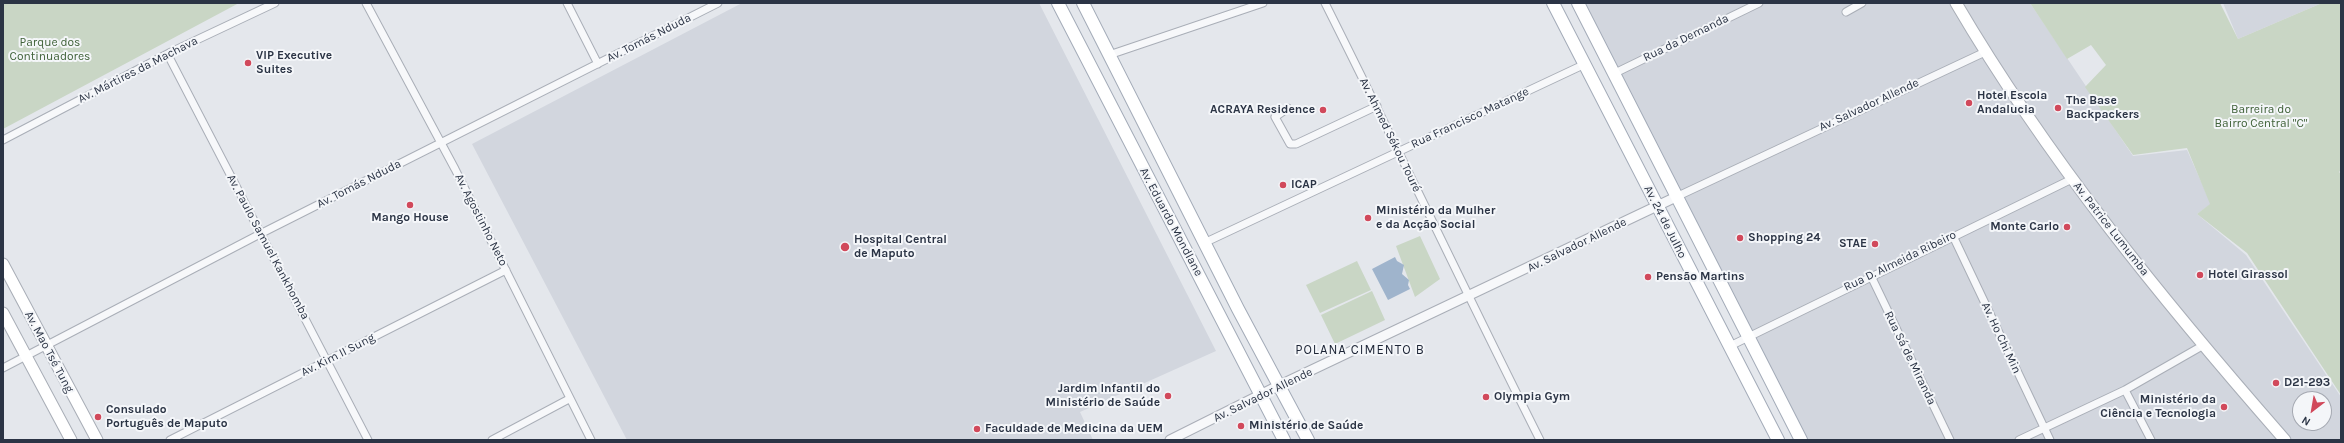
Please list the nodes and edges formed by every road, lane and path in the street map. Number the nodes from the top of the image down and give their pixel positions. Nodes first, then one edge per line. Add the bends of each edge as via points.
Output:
1 (275, 3) edge
2 (366, 3) edge
3 (567, 3) edge
4 (718, 3) edge
5 (1058, 3) edge
6 (1083, 3) edge
7 (1262, 3) edge
8 (1325, 3) edge
9 (1553, 3) edge
10 (1578, 3) edge
11 (1759, 3) edge
12 (1862, 3) edge
13 (1956, 3) edge
14 (1846, 12) dead end
15 (1985, 52) junction
16 (168, 55) junction
17 (1109, 55) junction
18 (598, 64) junction
19 (1583, 65) junction
20 (1613, 74) junction
21 (1377, 106) junction
22 (1288, 108) dead end
23 (3, 140) edge
24 (440, 143) junction
25 (1399, 151) junction
26 (2072, 179) junction
27 (1676, 197) junction
28 (1656, 206) junction
29 (260, 234) junction
30 (1953, 236) junction
31 (1204, 243) junction
32 (3, 264) edge
33 (506, 270) junction
34 (1870, 276) junction
35 (1468, 297) junction
36 (3, 313) edge
37 (1748, 336) junction
38 (45, 345) junction
39 (1730, 346) junction
40 (2202, 346) junction
41 (26, 356) junction
42 (328, 360) junction
43 (3, 368) edge
44 (1278, 386) junction
45 (2126, 390) junction
46 (1262, 396) junction
47 (569, 399) junction
48 (2044, 428) junction
49 (71, 440) edge
50 (97, 440) edge
51 (170, 440) edge
52 (368, 440) edge
53 (492, 440) edge
54 (591, 440) edge
55 (1170, 440) edge
56 (1284, 440) edge
57 (1308, 440) edge
58 (1540, 440) edge
59 (1778, 440) edge
60 (1801, 440) edge
61 (1950, 440) edge
62 (2019, 440) edge
63 (2050, 440) edge
64 (2151, 440) edge
65 (2285, 440) edge

1 - 16 street, Av. Mártires da Machava
2 - 24 street, Av. Agostinho Neto
3 - 18 street
4 - 18 street, Av. Tomás Nduda
5 - 46 main road, Av. Eduardo Mondlane
6 - 17 main road, Av. Eduardo Mondlane
7 - 17 street
8 - 21 street, Av. Ahmed Sékou Touré
9 - 19 main road, Av. 24 de Julho
10 - 20 main road, Av. 24 de Julho
11 - 20 street, Rua da Demanda
12 - 14 street
13 - 15 main road, Av. Patrice Lumumba
15 - 26 main road, Av. Patrice Lumumba
15 - 27 street, Av. Salvador Allende
16 - 23 street, Av. Mártires da Machava
16 - 29 street, Av. Paulo Samuel Kankhomba
17 - 31 main road, Av. Eduardo Mondlane
18 - 24 street, Av. Tomás Nduda
19 - 25 street, Rua Francisco Matange
19 - 28 main road, Av. 24 de Julho
20 - 27 main road, Av. 24 de Julho
21 - 22 street via 1296,144 1290,144 1275,117
21 - 25 street, Av. Ahmed Sékou Touré
24 - 29 street, Av. Tomás Nduda
24 - 33 street, Av. Agostinho Neto
25 - 31 street, Rua Francisco Matange
25 - 35 street, Av. Ahmed Sékou Touré
26 - 30 street, Rua D. Almeida Ribeiro
26 - 40 main road, Av. Patrice Lumumba
27 - 28 street, Av. Salvador Allende
27 - 37 main road, Av. 24 de Julho via 1697,233
28 - 35 street, Av. Salvador Allende
28 - 39 main road, Av. 24 de Julho
29 - 38 street, Av. Tomás Nduda
29 - 42 street, Av. Paulo Samuel Kankhomba
30 - 34 street, Rua D. Almeida Ribeiro
30 - 48 street, Av. Ho Chi Min
31 - 44 main road, Av. Eduardo Mondlane
32 - 38 main road, Av. Mao Tsé Tung
33 - 42 street, Av. Kim II Sung
33 - 47 street, Av. Agostinho Neto
34 - 37 street, Rua D. Almeida Ribeiro
34 - 61 street, Rua Sá de Miranda
35 - 44 street, Av. Salvador Allende
35 - 58 street, Av. Ahmed Sékou Touré
36 - 41 main road, Av. Mao Tsé Tung
37 - 39 street, Rua D. Almeida Ribeiro
37 - 60 main road, Av. 24 de Julho
38 - 41 street, Av. Tomás Nduda
38 - 50 main road, Av. Mao Tsé Tung
39 - 59 main road, Av. 24 de Julho
40 - 45 street
40 - 65 main road, Av. Patrice Lumumba
41 - 43 street, Av. Tomás Nduda
41 - 49 main road, Av. Mao Tsé Tung
42 - 51 street, Av. Kim II Sung
42 - 52 street, Av. Paulo Samuel Kankhomba
44 - 46 street, Av. Salvador Allende
44 - 57 main road, Av. Eduardo Mondlane
45 - 48 street
45 - 64 street
46 - 55 street, Av. Salvador Allende
46 - 56 main road, Av. Eduardo Mondlane
47 - 53 street
47 - 54 street, Av. Agostinho Neto
48 - 62 street
48 - 63 street, Av. Ho Chi Min

